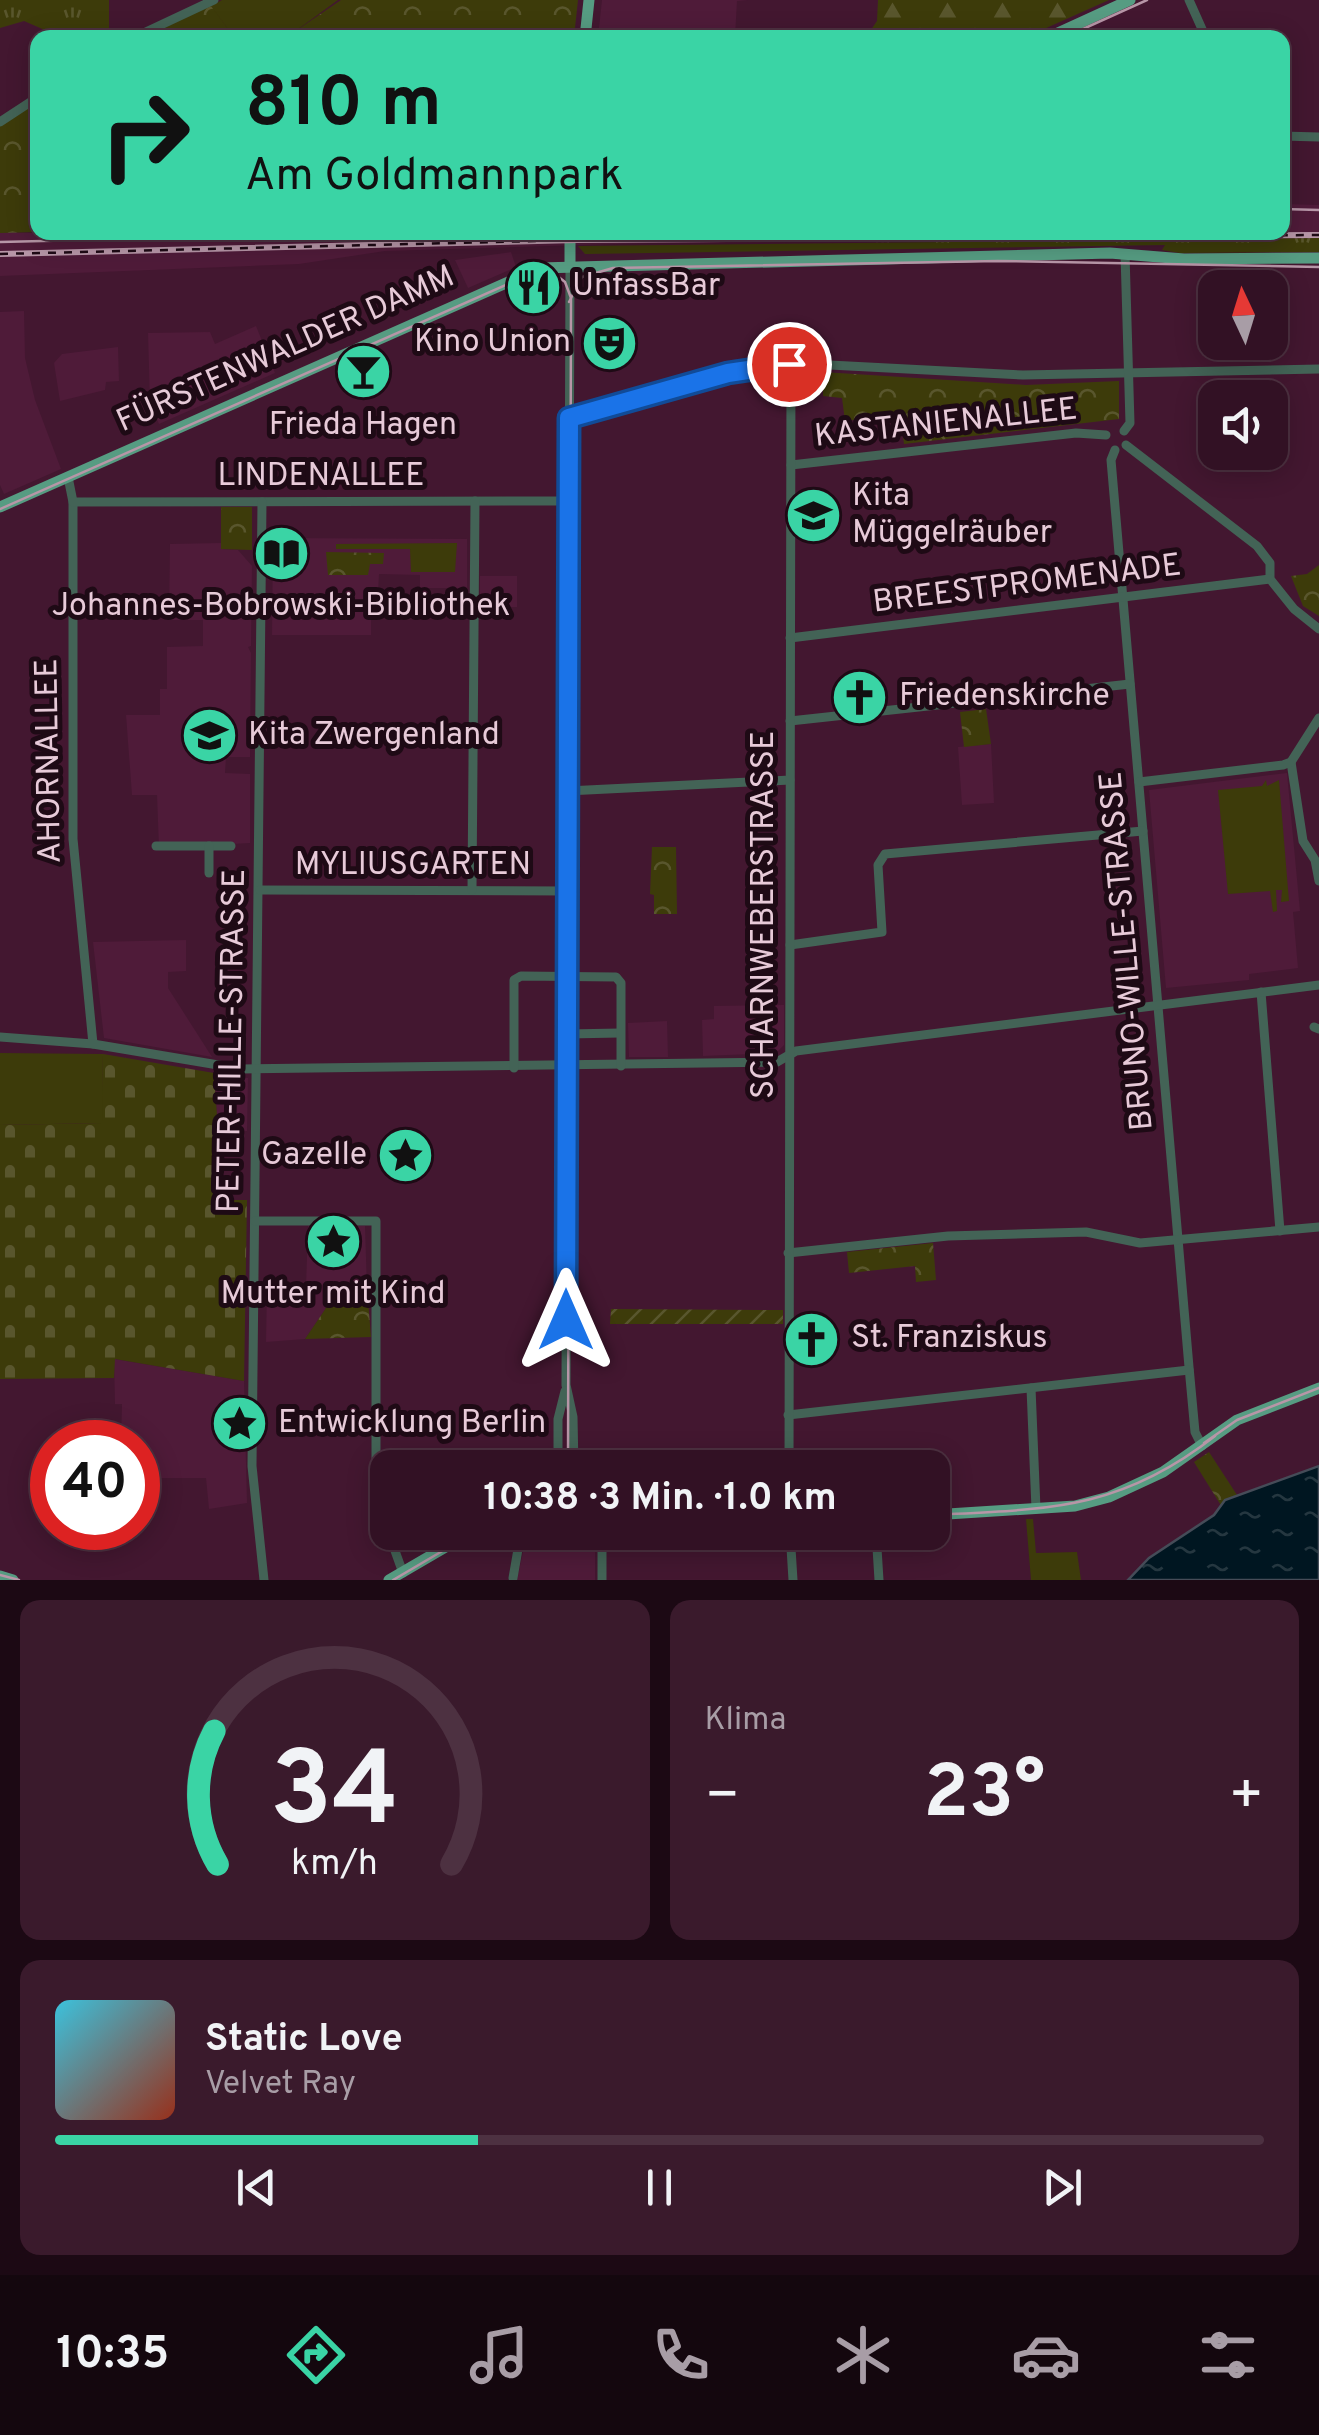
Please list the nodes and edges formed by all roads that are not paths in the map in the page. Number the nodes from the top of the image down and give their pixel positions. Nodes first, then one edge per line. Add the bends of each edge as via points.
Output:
1 (214, 0) edge
2 (589, 0) edge
3 (1130, 0) edge
4 (1189, 0) edge
5 (151, 30) edge
6 (587, 30) edge
7 (1065, 30) edge
8 (1202, 30) edge
9 (30, 102) edge
10 (0, 122) edge
11 (1290, 136) edge
12 (1319, 137) edge
13 (570, 240) edge
14 (1125, 254) junction
15 (1319, 258) edge
16 (570, 266) junction
17 (790, 363) junction
18 (1319, 369) edge
19 (1128, 372) junction
20 (569, 418) junction
21 (1124, 431) junction
22 (1106, 434) junction
23 (1126, 445) junction
24 (1115, 450) junction
25 (791, 466) junction
26 (68, 477) junction
27 (474, 501) junction
28 (568, 501) junction
29 (73, 502) junction
30 (262, 502) junction
31 (0, 507) edge
32 (1270, 578) junction
33 (1122, 599) junction
34 (1319, 629) edge
35 (790, 638) junction
36 (1130, 684) junction
37 (1319, 718) edge
38 (790, 721) junction
39 (1290, 762) junction
40 (790, 780) junction
41 (1139, 782) junction
42 (567, 791) junction
43 (1142, 831) junction
44 (156, 846) dead end
45 (210, 846) junction
46 (231, 846) dead end
47 (1314, 849) edge
48 (210, 873) dead end
49 (1319, 882) edge
50 (260, 890) junction
51 (472, 890) junction
52 (567, 892) junction
53 (790, 945) junction
54 (567, 977) junction
55 (1319, 985) edge
56 (1261, 992) junction
57 (1158, 1008) junction
58 (620, 1032) junction
59 (567, 1034) junction
60 (0, 1037) edge
61 (93, 1044) junction
62 (790, 1057) junction
63 (620, 1066) junction
64 (566, 1067) junction
65 (514, 1068) junction
66 (258, 1070) junction
67 (256, 1222) junction
68 (1319, 1227) edge
69 (1280, 1231) junction
70 (1178, 1240) junction
71 (788, 1253) junction
72 (1189, 1370) junction
73 (566, 1388) junction
74 (1030, 1388) junction
75 (1319, 1388) edge
76 (788, 1415) junction
77 (1202, 1446) junction
78 (558, 1450) edge
79 (574, 1450) edge
80 (789, 1450) edge
81 (1036, 1509) junction
82 (950, 1515) edge
83 (439, 1550) edge
84 (518, 1550) edge
85 (602, 1550) edge
86 (791, 1550) edge
87 (877, 1550) edge
88 (403, 1573) junction
89 (513, 1578) edge
90 (264, 1580) edge
91 (389, 1580) edge
92 (602, 1580) edge
93 (793, 1580) edge
94 (879, 1580) edge

1 - 5 street
2 - 6 main road
3 - 7 main road
4 - 8 street
9 - 10 street
11 - 12 street
13 - 16 main road
14 - 15 main road, FÜRSTENWALDER DAMM
14 - 16 main road, FÜRSTENWALDER DAMM
14 - 19 street
16 - 20 street
16 - 26 main road, FÜRSTENWALDER DAMM via 542,268 498,285
17 - 19 street via 1023,375
17 - 20 street via 728,373
17 - 25 street, SCHARNWEBERSTRASSE
18 - 19 street
19 - 21 street via 1130,423
20 - 28 street
21 - 22 street
21 - 23 street
22 - 24 street via 1106,445
22 - 25 street, KASTANIENALLEE
23 - 24 street
23 - 32 street via 1258,546
24 - 33 street, BRUNO-WILLE-STRASSE
25 - 35 street, SCHARNWEBERSTRASSE
26 - 29 street, AHORNALLEE
26 - 31 main road, FÜRSTENWALDER DAMM
27 - 28 street, LINDENALLEE
27 - 30 street, LINDENALLEE
27 - 51 street
28 - 42 street
29 - 30 street, LINDENALLEE
29 - 61 street, AHORNALLEE via 73,840
30 - 50 street, PETER-HILLE-STRASSE
32 - 33 street, BREESTPROMENADE
32 - 34 street
33 - 35 street, BREESTPROMENADE
33 - 36 street, BRUNO-WILLE-STRASSE
35 - 38 street, SCHARNWEBERSTRASSE
36 - 38 street
36 - 41 street, BRUNO-WILLE-STRASSE
37 - 39 street
38 - 40 street, SCHARNWEBERSTRASSE
39 - 41 street
39 - 47 street
40 - 42 street
40 - 53 street, SCHARNWEBERSTRASSE
41 - 43 street, BRUNO-WILLE-STRASSE
42 - 52 street
43 - 53 street via 885,854 878,865 882,932
43 - 57 street, BRUNO-WILLE-STRASSE
44 - 45 street
45 - 46 street
45 - 48 street
47 - 49 street
50 - 51 street, MYLIUSGARTEN
50 - 66 street, PETER-HILLE-STRASSE
51 - 52 street, MYLIUSGARTEN
52 - 54 street
53 - 62 street, SCHARNWEBERSTRASSE
54 - 58 street via 616,976
54 - 59 street
54 - 65 street via 514,980
55 - 56 street
56 - 57 street
56 - 69 street
57 - 62 street via 796,1051
57 - 70 street, BRUNO-WILLE-STRASSE
58 - 59 street
58 - 63 street
59 - 64 street
60 - 61 street
61 - 66 street
62 - 63 street
62 - 71 street, SCHARNWEBERSTRASSE
63 - 64 street
64 - 65 street
64 - 73 street
65 - 66 street
66 - 67 street, PETER-HILLE-STRASSE
67 - 88 street via 376,1220 376,1498
67 - 90 street, PETER-HILLE-STRASSE via 252,1466
68 - 69 street
69 - 70 street
70 - 71 street via 1133,1242 1086,1232 962,1235
70 - 72 street, BRUNO-WILLE-STRASSE
71 - 76 street, SCHARNWEBERSTRASSE
72 - 74 street
72 - 77 street, BRUNO-WILLE-STRASSE via 1194,1432
73 - 78 street
73 - 79 street
74 - 76 street
74 - 81 street
75 - 77 main road via 1238,1420
76 - 80 street, SCHARNWEBERSTRASSE
77 - 81 main road via 1114,1495
81 - 82 main road
83 - 88 main road
84 - 89 street
85 - 92 street
86 - 93 street
87 - 94 street
88 - 91 main road

